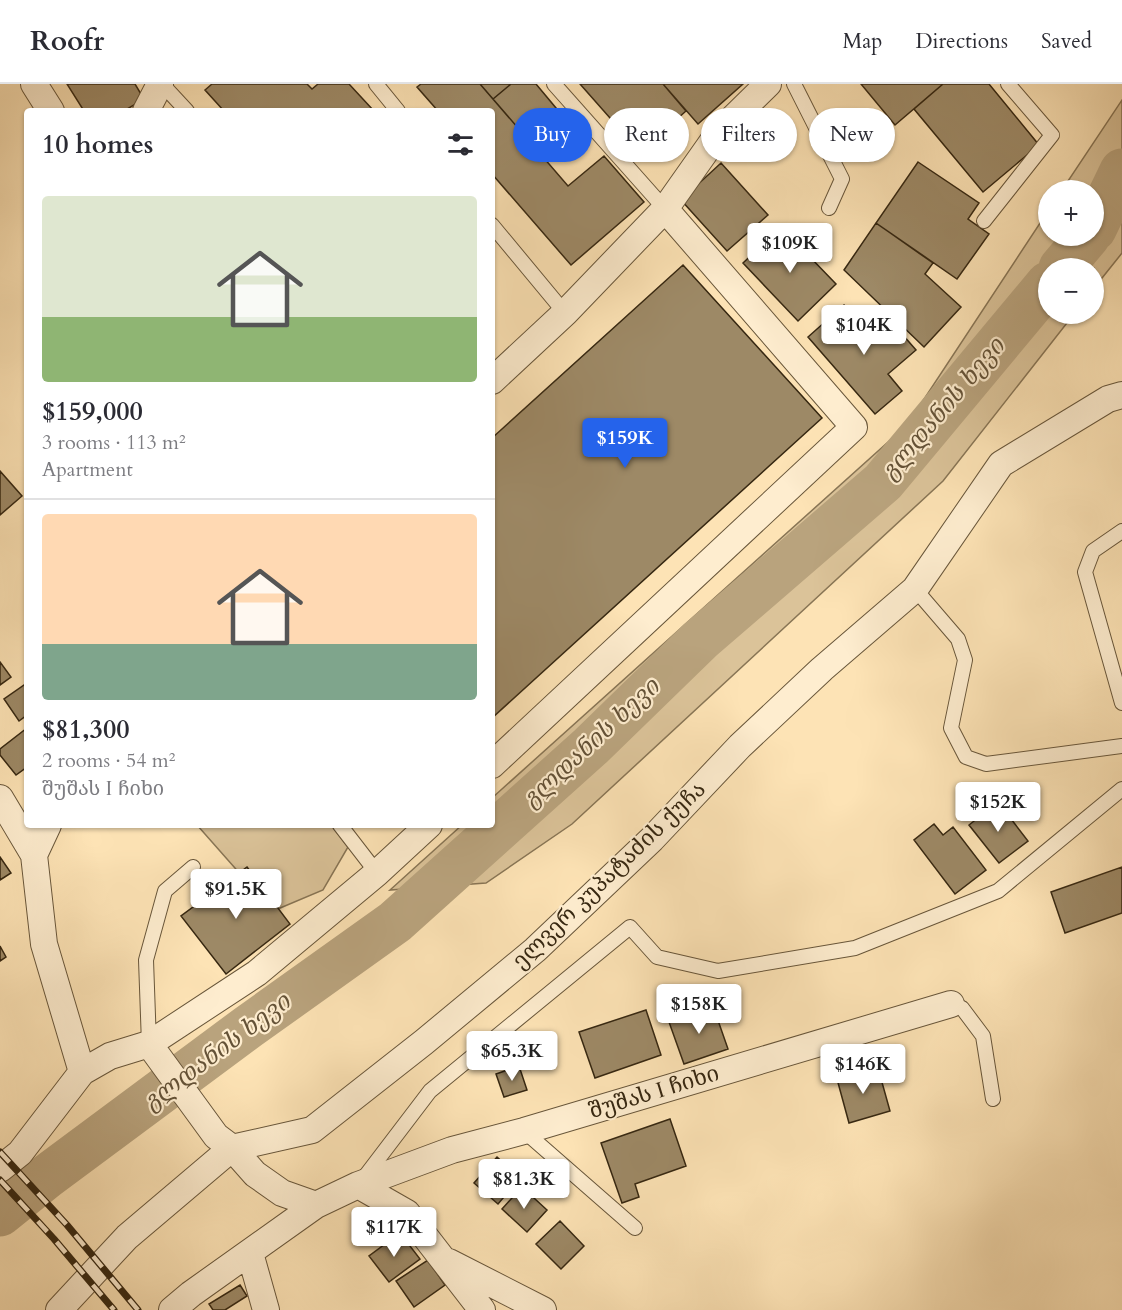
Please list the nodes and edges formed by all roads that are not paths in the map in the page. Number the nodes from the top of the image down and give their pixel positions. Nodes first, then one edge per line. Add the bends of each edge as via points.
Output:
1 (34, 84) edge
2 (161, 84) edge
3 (376, 84) edge
4 (554, 84) edge
5 (768, 84) edge
6 (794, 84) edge
7 (1008, 84) edge
8 (49, 108) edge
9 (148, 108) edge
10 (184, 108) edge
11 (396, 108) edge
12 (829, 208) dead end
13 (665, 209) junction
14 (984, 221) dead end
15 (495, 229) edge
16 (566, 314) junction
17 (495, 378) edge
18 (1122, 395) edge
19 (1122, 531) edge
20 (915, 589) junction
21 (1122, 703) edge
22 (1122, 746) edge
23 (495, 762) edge
24 (1122, 789) edge
25 (0, 798) edge
26 (47, 828) edge
27 (342, 828) edge
28 (426, 828) edge
29 (34, 855) junction
30 (193, 867) dead end
31 (378, 873) junction
32 (951, 1004) joint
33 (156, 1053) junction
34 (82, 1072) junction
35 (993, 1099) dead end
36 (524, 1131) junction
37 (224, 1142) junction
38 (0, 1169) edge
39 (358, 1185) junction
40 (316, 1205) junction
41 (635, 1228) dead end
42 (250, 1253) junction
43 (443, 1259) junction
44 (59, 1310) edge
45 (172, 1310) edge
46 (266, 1310) edge
47 (482, 1310) edge
48 (543, 1310) edge

1 - 8 street
2 - 9 street
2 - 10 lane
3 - 11 lane
4 - 13 lane
5 - 13 street via 720,131
6 - 12 lane via 842,179
7 - 14 lane via 1052,135
13 - 16 street
13 - 23 street via 854,427
15 - 16 lane
16 - 17 street
18 - 20 street, ელვერ კუპატაძის ქუჩა via 1108,399 1000,464
19 - 21 lane via 1094,551 1085,572
20 - 22 lane via 958,639 965,660 951,728 966,757 986,764
20 - 37 street, ელვერ კუპატაძის ქუჩა via 740,746 652,839 534,950 424,1042 312,1130
24 - 39 lane via 998,891 855,948 718,971 657,957 630,927 430,1091
25 - 29 street
26 - 29 street
27 - 31 lane
28 - 31 street
29 - 34 street via 44,944
30 - 33 lane via 165,891 146,960
31 - 33 street
32 - 35 lane via 962,1008 983,1036
32 - 36 street, შუშას I ჩიხი
33 - 34 street via 110,1056
33 - 37 street
34 - 38 street via 21,1153
36 - 39 street, შუშას I ჩიხი via 452,1149
36 - 41 lane
37 - 40 street via 255,1174 282,1193
37 - 44 street, ელვერ კუპატაძის ქუჩა
39 - 40 street, შუშას I ჩიხი
39 - 43 street via 407,1213
40 - 42 street, შუშას I ჩიხი
42 - 45 street, შუშას I ჩიხი
42 - 46 street
43 - 47 street
43 - 48 street

